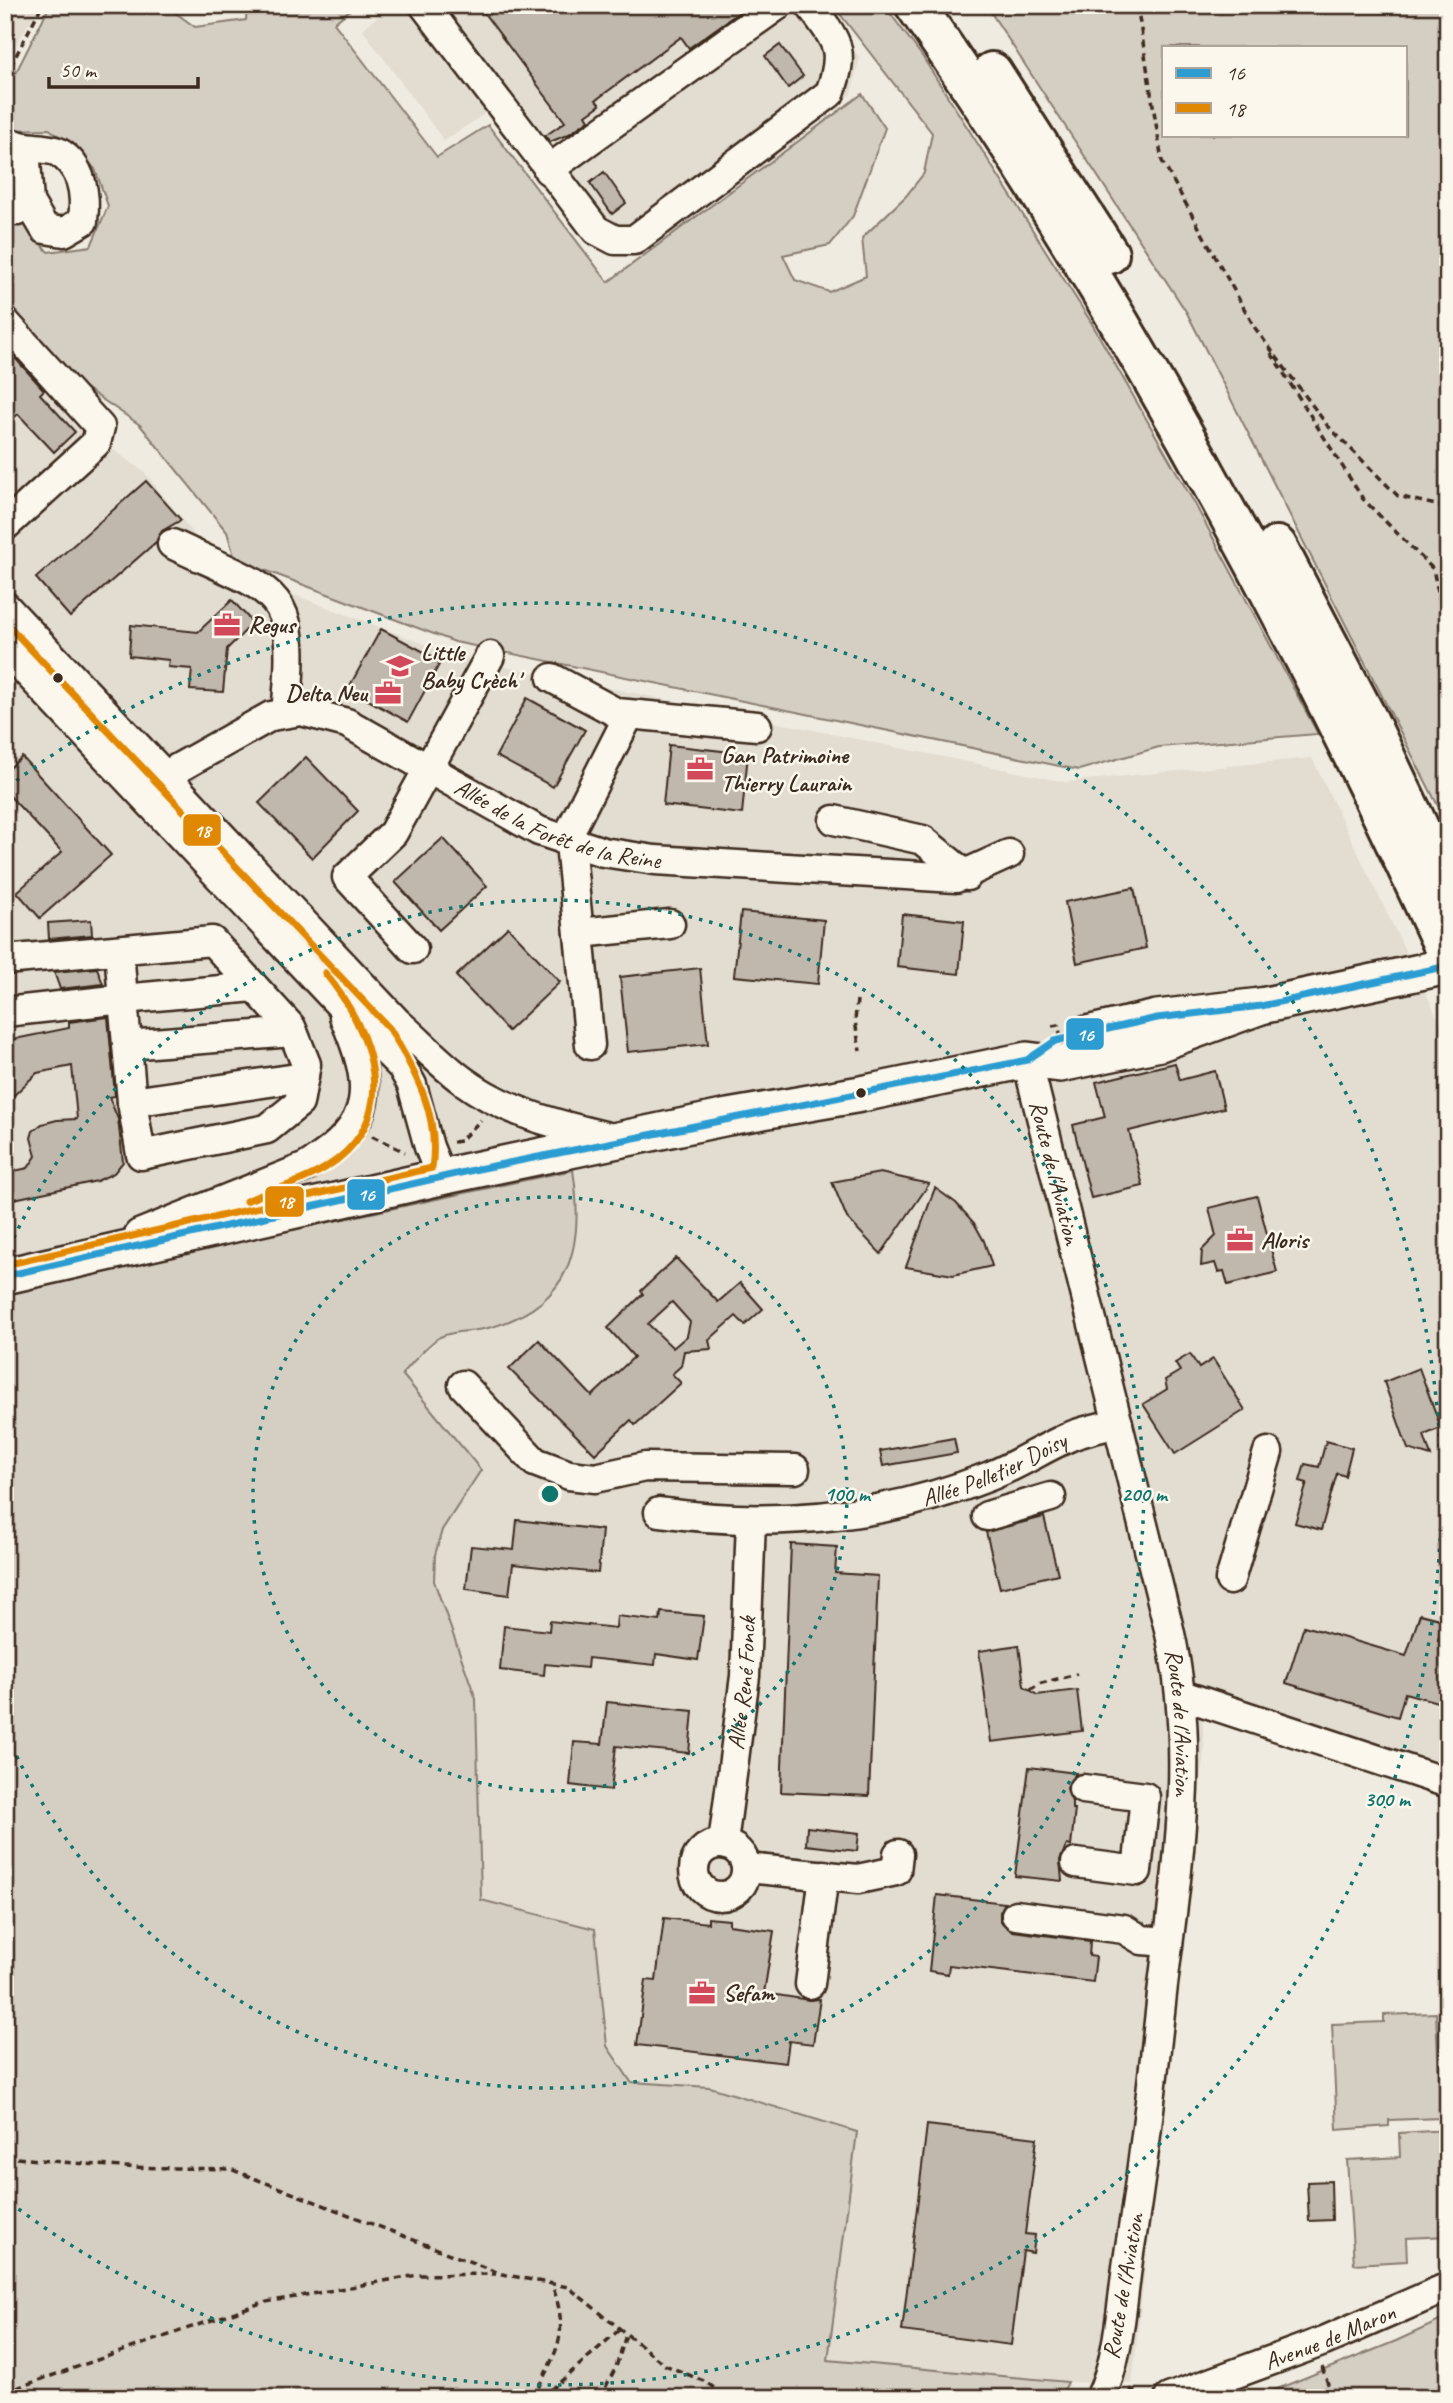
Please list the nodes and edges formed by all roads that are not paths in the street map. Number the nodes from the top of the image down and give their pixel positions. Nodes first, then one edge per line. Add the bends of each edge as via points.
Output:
1 (424, 5) edge
2 (778, 5) edge
3 (810, 5) edge
4 (915, 5) edge
5 (947, 5) edge
6 (15, 144) edge
7 (548, 170) junction
8 (17, 206) edge
9 (5, 322) edge
10 (5, 526) edge
11 (172, 544) dead end
12 (5, 606) edge
13 (5, 649) edge
14 (490, 656) dead end
15 (552, 678) dead end
16 (286, 713) junction
17 (629, 715) junction
18 (757, 726) dead end
19 (428, 768) junction
20 (164, 776) junction
21 (143, 794) junction
22 (834, 820) dead end
23 (568, 842) junction
24 (1009, 854) dead end
25 (967, 876) junction
26 (1448, 888) edge
27 (670, 924) dead end
28 (579, 933) junction
29 (414, 949) dead end
30 (119, 950) junction
31 (1448, 956) edge
32 (5, 960) edge
33 (1448, 966) edge
34 (254, 987) junction
35 (123, 999) junction
36 (339, 1004) junction
37 (5, 1012) edge
38 (398, 1023) junction
39 (293, 1032) junction
40 (127, 1045) junction
41 (590, 1045) dead end
42 (1027, 1060) junction
43 (304, 1077) junction
44 (132, 1102) junction
45 (619, 1139) junction
46 (441, 1177) junction
47 (70, 1263) junction
48 (5, 1276) edge
49 (463, 1385) dead end
50 (1118, 1423) junction
51 (1268, 1452) dead end
52 (795, 1469) dead end
53 (990, 1476) junction
54 (1051, 1497) dead end
55 (659, 1512) dead end
56 (751, 1521) junction
57 (1230, 1580) dead end
58 (1182, 1695) junction
59 (1448, 1783) edge
60 (1083, 1789) dead end
61 (1141, 1837) junction
62 (1179, 1842) junction
63 (723, 1843) junction
64 (898, 1854) dead end
65 (1076, 1863) dead end
66 (747, 1868) junction
67 (824, 1875) junction
68 (1016, 1914) dead end
69 (1168, 1942) junction
70 (810, 1984) dead end
71 (1448, 2287) edge
72 (1100, 2398) edge
73 (1169, 2398) edge

1 - 7 street
2 - 7 street
3 - 7 street via 834,37 841,63 830,93 634,240 615,240 596,230
4 - 31 highway via 1169,403 1342,731
5 - 26 highway via 1074,197 1194,395 1368,720
6 - 8 street
6 - 8 street via 57,152 75,169 86,197 83,221 64,232 45,229
9 - 10 street via 100,427 96,443
11 - 16 street via 265,588 281,606 292,657
12 - 20 street
13 - 21 street
14 - 19 street
15 - 17 street
16 - 19 street, Allée de la Forêt de la Reine via 315,713 347,723
16 - 20 street, Allée de la Forêt de la Reine via 271,716
17 - 18 street
17 - 23 street
19 - 23 street, Allée de la Forêt de la Reine via 538,831
19 - 29 street via 393,833 348,877
20 - 21 street, Allée de la Forêt de la Reine
20 - 38 street
21 - 36 street
22 - 25 street via 923,839
23 - 25 street, Allée de la Forêt de la Reine via 656,860 871,876
23 - 28 street
24 - 25 street, Allée de la Forêt de la Reine
27 - 28 street
28 - 41 street
30 - 32 street
30 - 34 street via 212,941
30 - 35 street
33 - 42 main road via 1261,1006 1160,1043 1060,1064
34 - 35 street
34 - 39 street
35 - 37 street
35 - 40 street
36 - 46 street via 402,1067
36 - 47 street via 366,1080 359,1114 330,1152 306,1167
38 - 45 street via 461,1079 498,1102 546,1122
38 - 46 street via 430,1077 437,1100 446,1144
39 - 40 street
39 - 43 street via 306,1064
40 - 44 street
42 - 45 main road
42 - 50 street, Route de l'Aviation
43 - 44 street
43 - 44 street via 299,1102 267,1129 142,1155
45 - 46 main road
46 - 47 main road
47 - 48 main road
49 - 52 street via 535,1462 569,1475 595,1478 645,1467
50 - 53 street, Allée Pelletier Doisy via 1072,1436
50 - 58 street, Route de l'Aviation
51 - 57 street
53 - 54 street via 995,1514
53 - 56 street, Allée Pelletier Doisy via 871,1511
55 - 56 street, Allée Pelletier Doisy
56 - 63 street, Allée René Fonck via 744,1676
58 - 59 street
58 - 62 street, Route de l'Aviation via 1185,1750
60 - 61 street via 1145,1797
61 - 62 street
61 - 65 street via 1137,1871
62 - 69 street, Route de l'Aviation
63 - 66 street via 735,1847
63 - 66 street via 707,1846 694,1863 696,1883 705,1892 728,1896 745,1880
64 - 67 street via 896,1871 858,1879
66 - 67 street
67 - 70 street
68 - 69 street via 1124,1929 1142,1940
69 - 72 street, Route de l'Aviation via 1138,2201 1114,2353
71 - 73 street, Avenue de Maron

